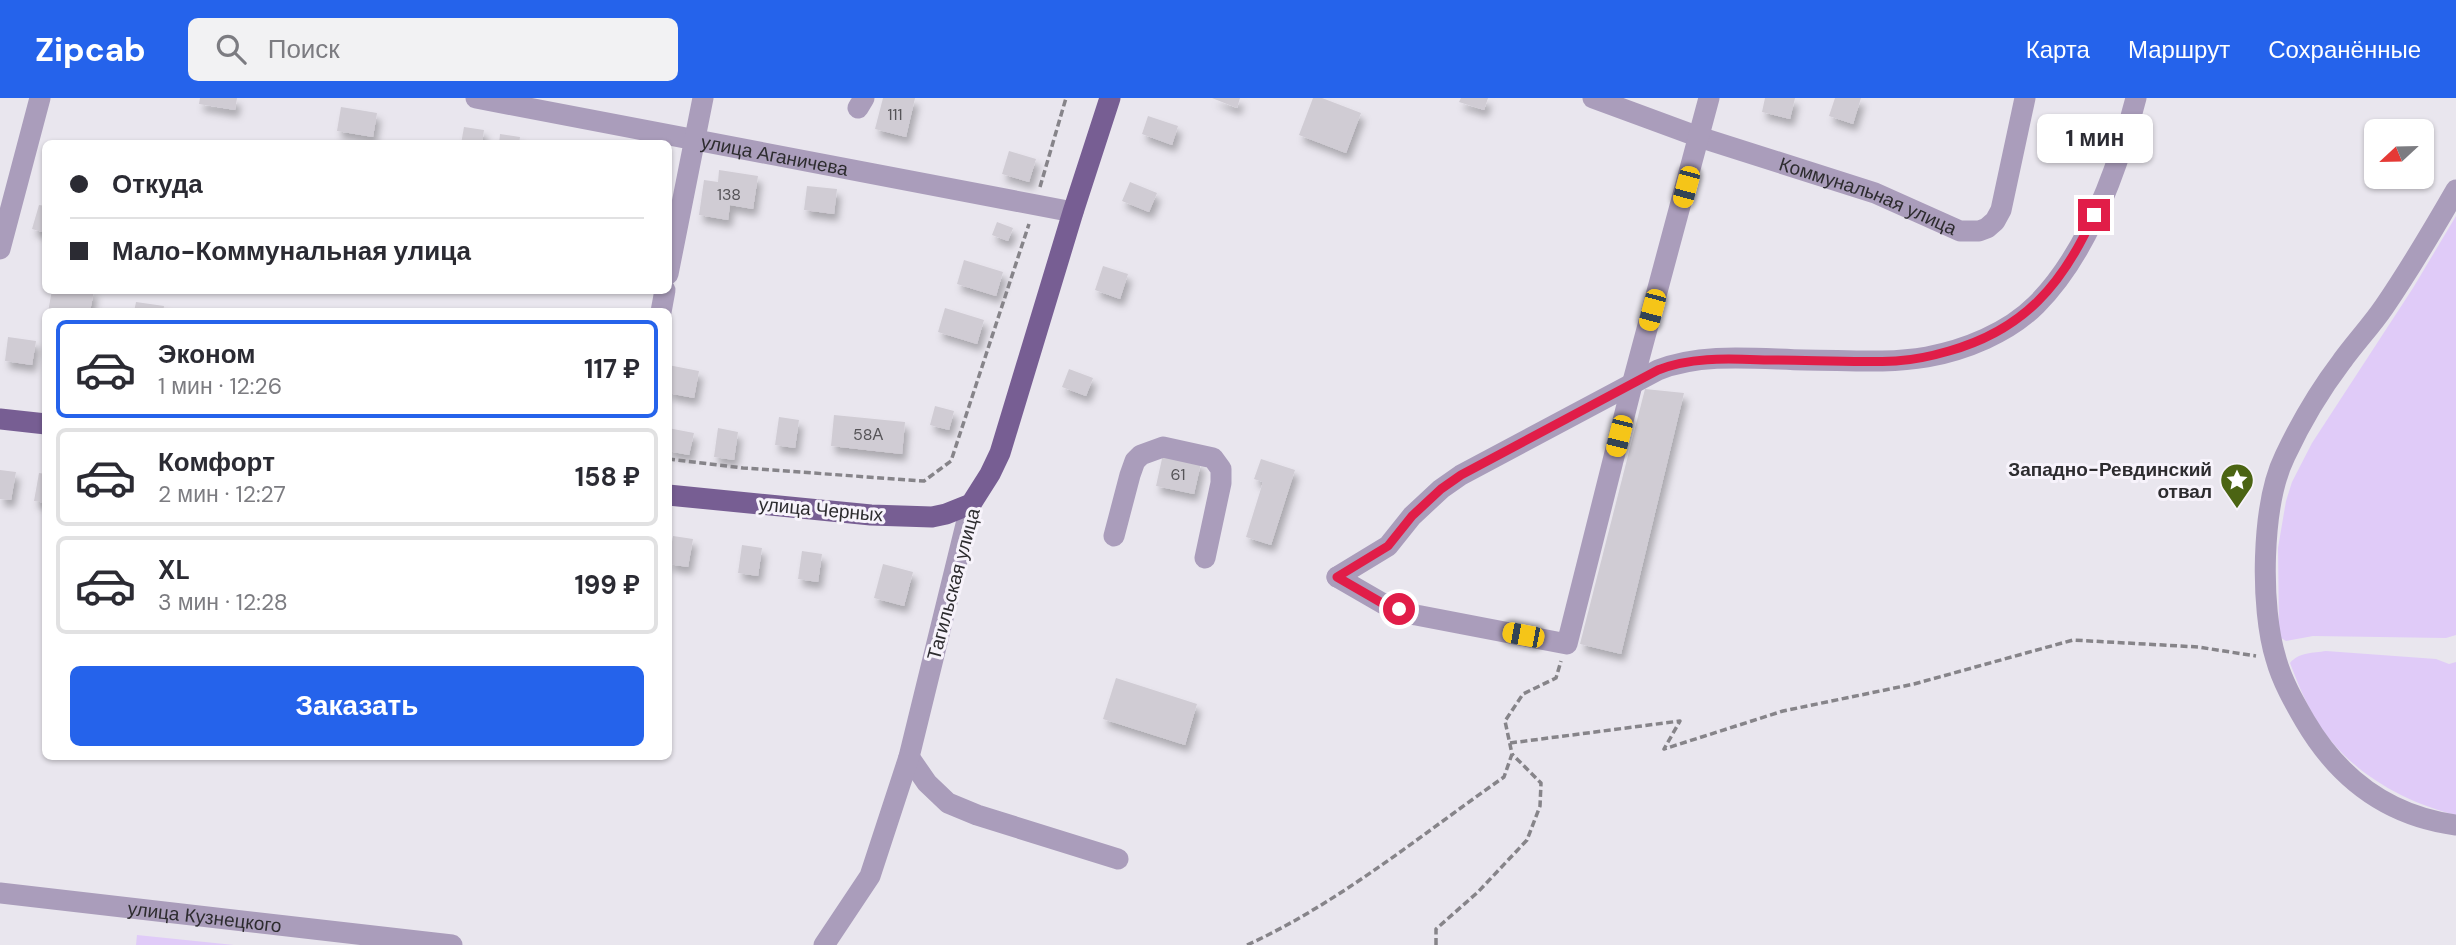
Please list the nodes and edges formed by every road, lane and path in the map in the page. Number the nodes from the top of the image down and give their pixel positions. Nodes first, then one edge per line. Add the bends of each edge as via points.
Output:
1 (40, 98) edge
2 (477, 98) edge
3 (703, 98) edge
4 (1066, 98) edge
5 (1110, 98) edge
6 (1593, 98) edge
7 (1709, 98) edge
8 (2025, 98) edge
9 (2136, 98) edge
10 (508, 101) edge
11 (1699, 137) junction
12 (696, 139) junction
13 (2456, 190) edge
14 (1035, 204) junction
15 (1073, 212) junction
16 (0, 249) edge
17 (672, 255) edge
18 (1632, 385) junction
19 (0, 419) edge
20 (42, 424) edge
21 (672, 459) edge
22 (672, 495) edge
23 (971, 504) junction
24 (1114, 536) dead end
25 (1205, 558) dead end
26 (1567, 644) junction
27 (2276, 659) junction
28 (1510, 743) junction
29 (1512, 754) junction
30 (909, 757) junction
31 (2456, 825) edge
32 (1118, 859) dead end
33 (0, 893) edge
34 (452, 945) edge
35 (824, 945) edge
36 (1247, 945) edge
37 (1436, 945) edge

1 - 16 street
2 - 10 street, улица Аганичева
3 - 12 street
4 - 14 path
5 - 15 main road, Тагильская улица
6 - 11 street, Коммунальная улица
7 - 11 street
8 - 11 street, Коммунальная улица via 2001,210 1995,221 1979,231 1960,231 1875,193
9 - 18 street via 2122,153 2067,266 2034,307 1995,334 1929,356 1897,361 1675,363
10 - 12 street, улица Аганичева
11 - 18 street
12 - 14 street, улица Аганичева
12 - 17 street
13 - 27 street via 2383,309 2340,363 2284,458 2274,487 2266,563
14 - 15 street, улица Аганичева
14 - 21 path via 951,461 924,481
15 - 23 main road, Тагильская улица via 1000,453
18 - 26 street
18 - 26 street via 1461,475 1412,516 1388,546 1337,577 1382,603 1416,615
19 - 20 main road
22 - 23 main road, улица Черных via 920,517 946,514
23 - 30 street, Тагильская улица
24 - 25 street via 1130,475 1141,455 1163,447 1213,458 1221,469 1221,483
26 - 28 path via 1556,678 1523,694 1505,721
27 - 28 path via 2199,647 2073,640 1914,684 1783,712 1664,749 1680,721
27 - 31 street via 2313,734 2354,782 2401,811
28 - 29 path
29 - 36 path via 1504,777 1317,909
29 - 37 path via 1541,783 1540,806 1527,840 1436,929
30 - 32 street via 926,783 948,803
30 - 35 street, Тагильская улица via 870,876
33 - 34 street, улица Кузнецкого

